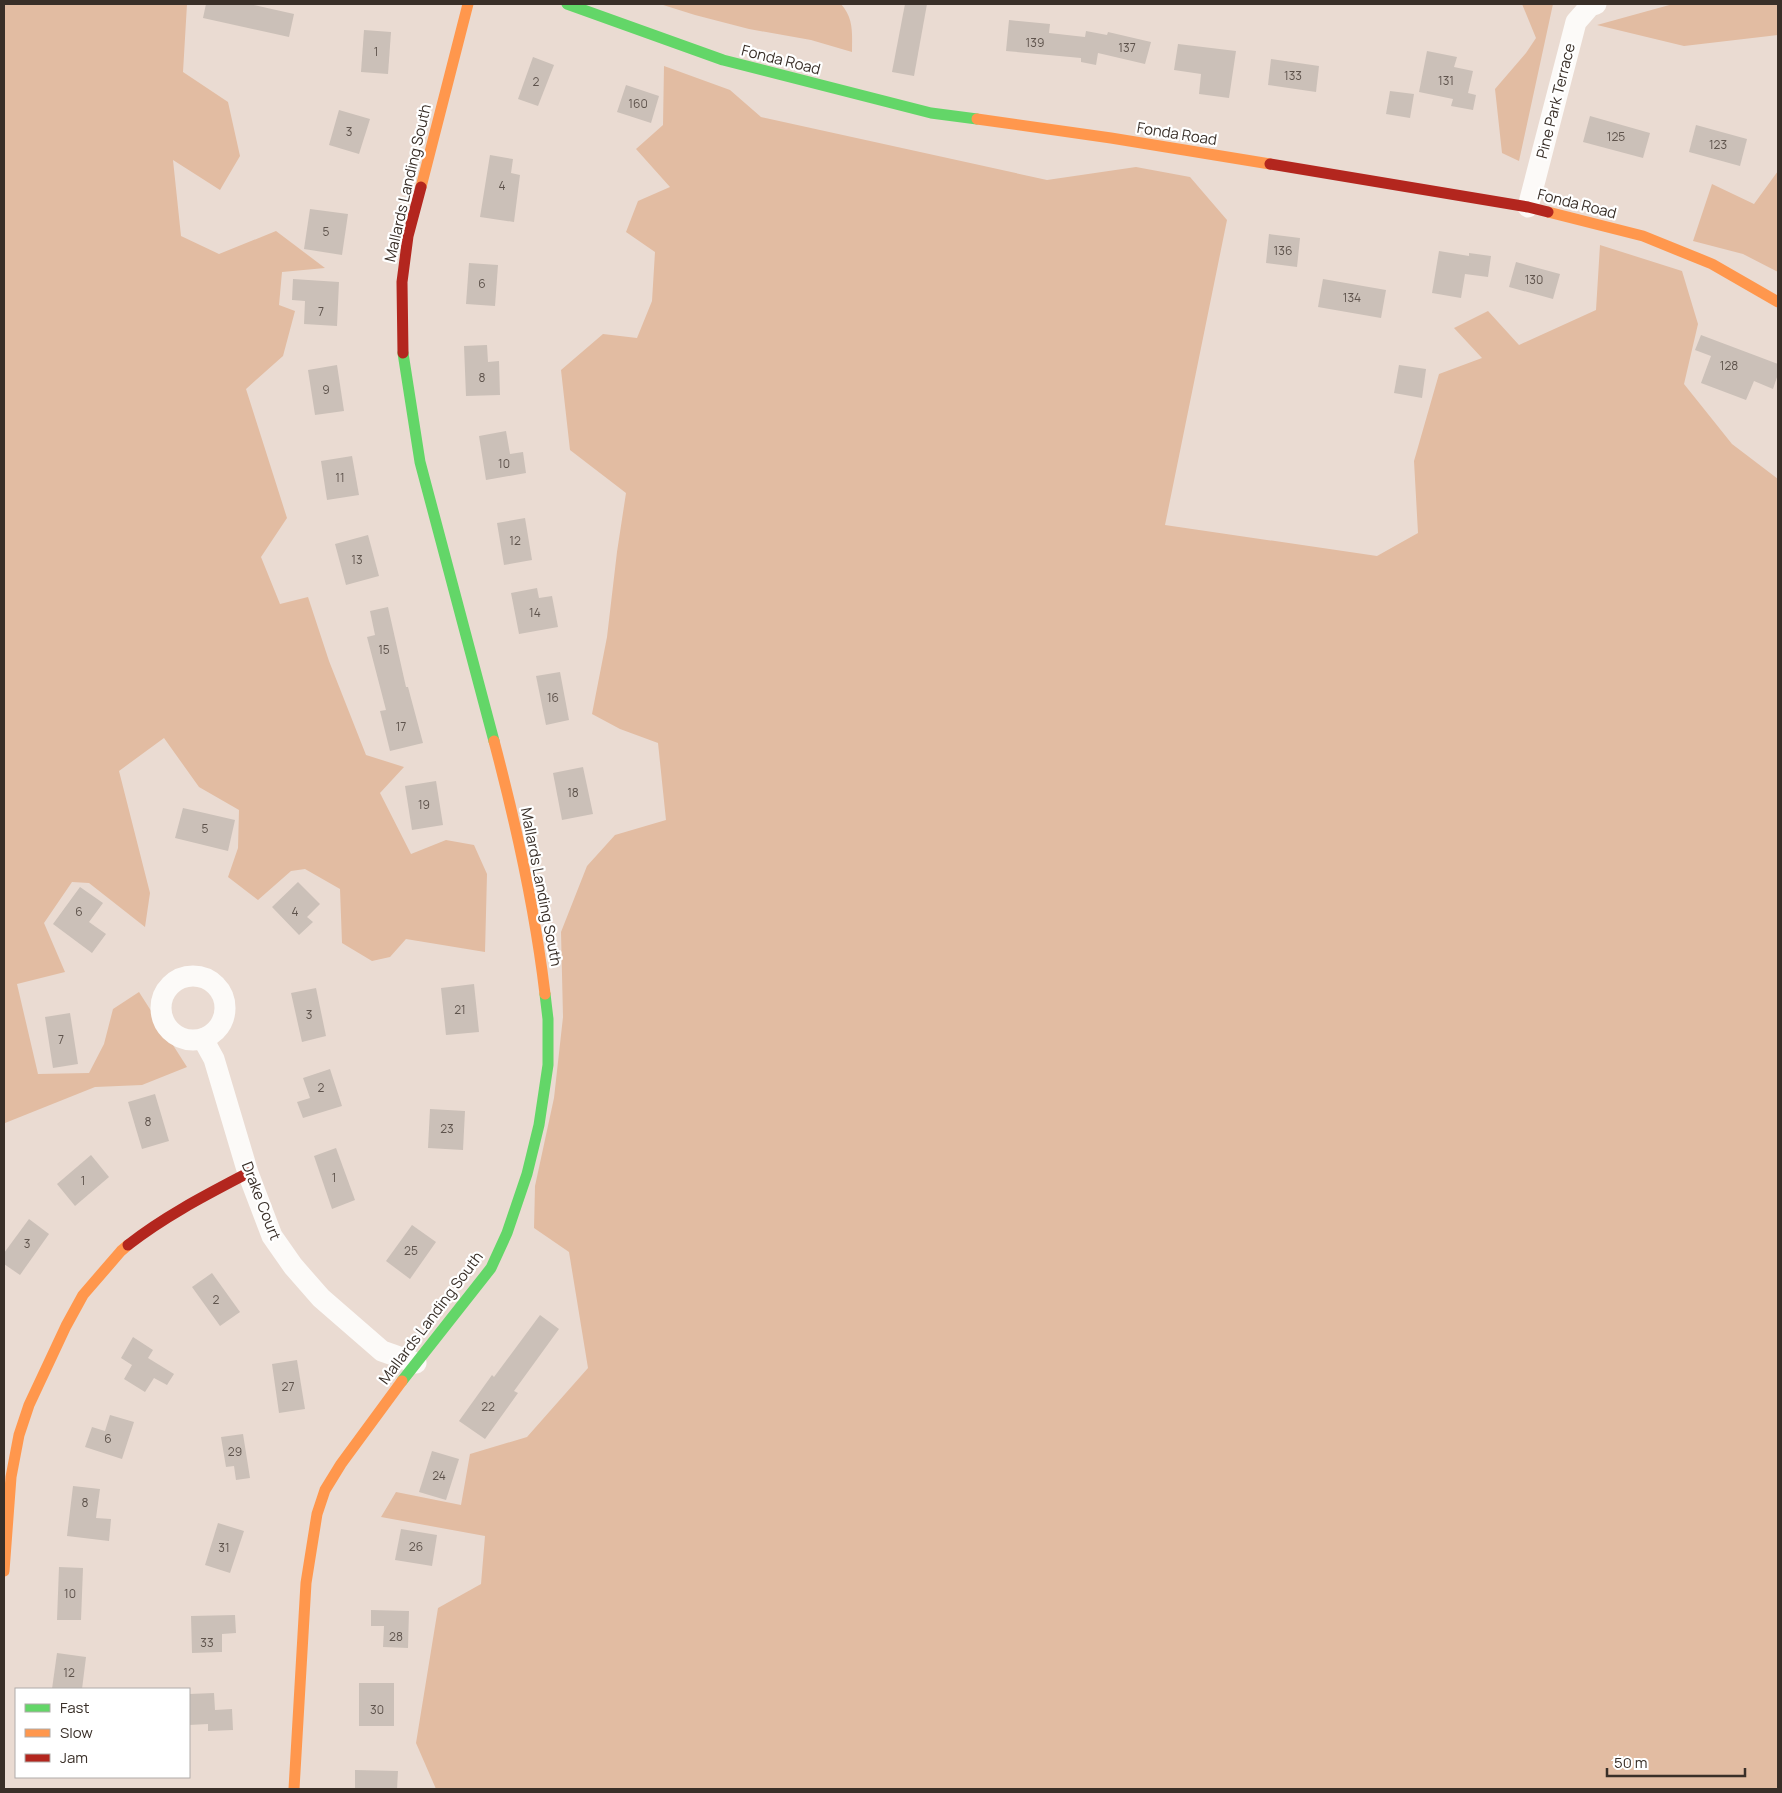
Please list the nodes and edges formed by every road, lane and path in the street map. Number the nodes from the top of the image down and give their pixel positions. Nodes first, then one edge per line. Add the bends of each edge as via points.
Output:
1 (468, 4) edge
2 (567, 4) edge
3 (1596, 4) edge
4 (1528, 207) junction
5 (1778, 302) edge
6 (204, 1039) dead end
7 (248, 1173) junction
8 (416, 1363) junction
9 (4, 1571) edge
10 (294, 1789) edge

1 - 8 street, Mallards Landing South via 408,236 402,282 403,360 420,462 508,794 534,915 548,1019 548,1065 527,1174 507,1233 491,1268
2 - 4 street, Fonda Road via 723,60 930,113 1111,138
3 - 4 street, Pine Park Terrace via 1590,6 1576,22
4 - 5 street, Fonda Road via 1643,236 1712,264
6 - 7 street, Drake Court via 214,1059
7 - 8 street, Drake Court via 272,1236 315,1292 382,1351
7 - 9 street via 183,1207 146,1231 120,1251 83,1296 33,1396 19,1435
8 - 10 street, Mallards Landing South via 341,1464 325,1490 317,1514 306,1583

